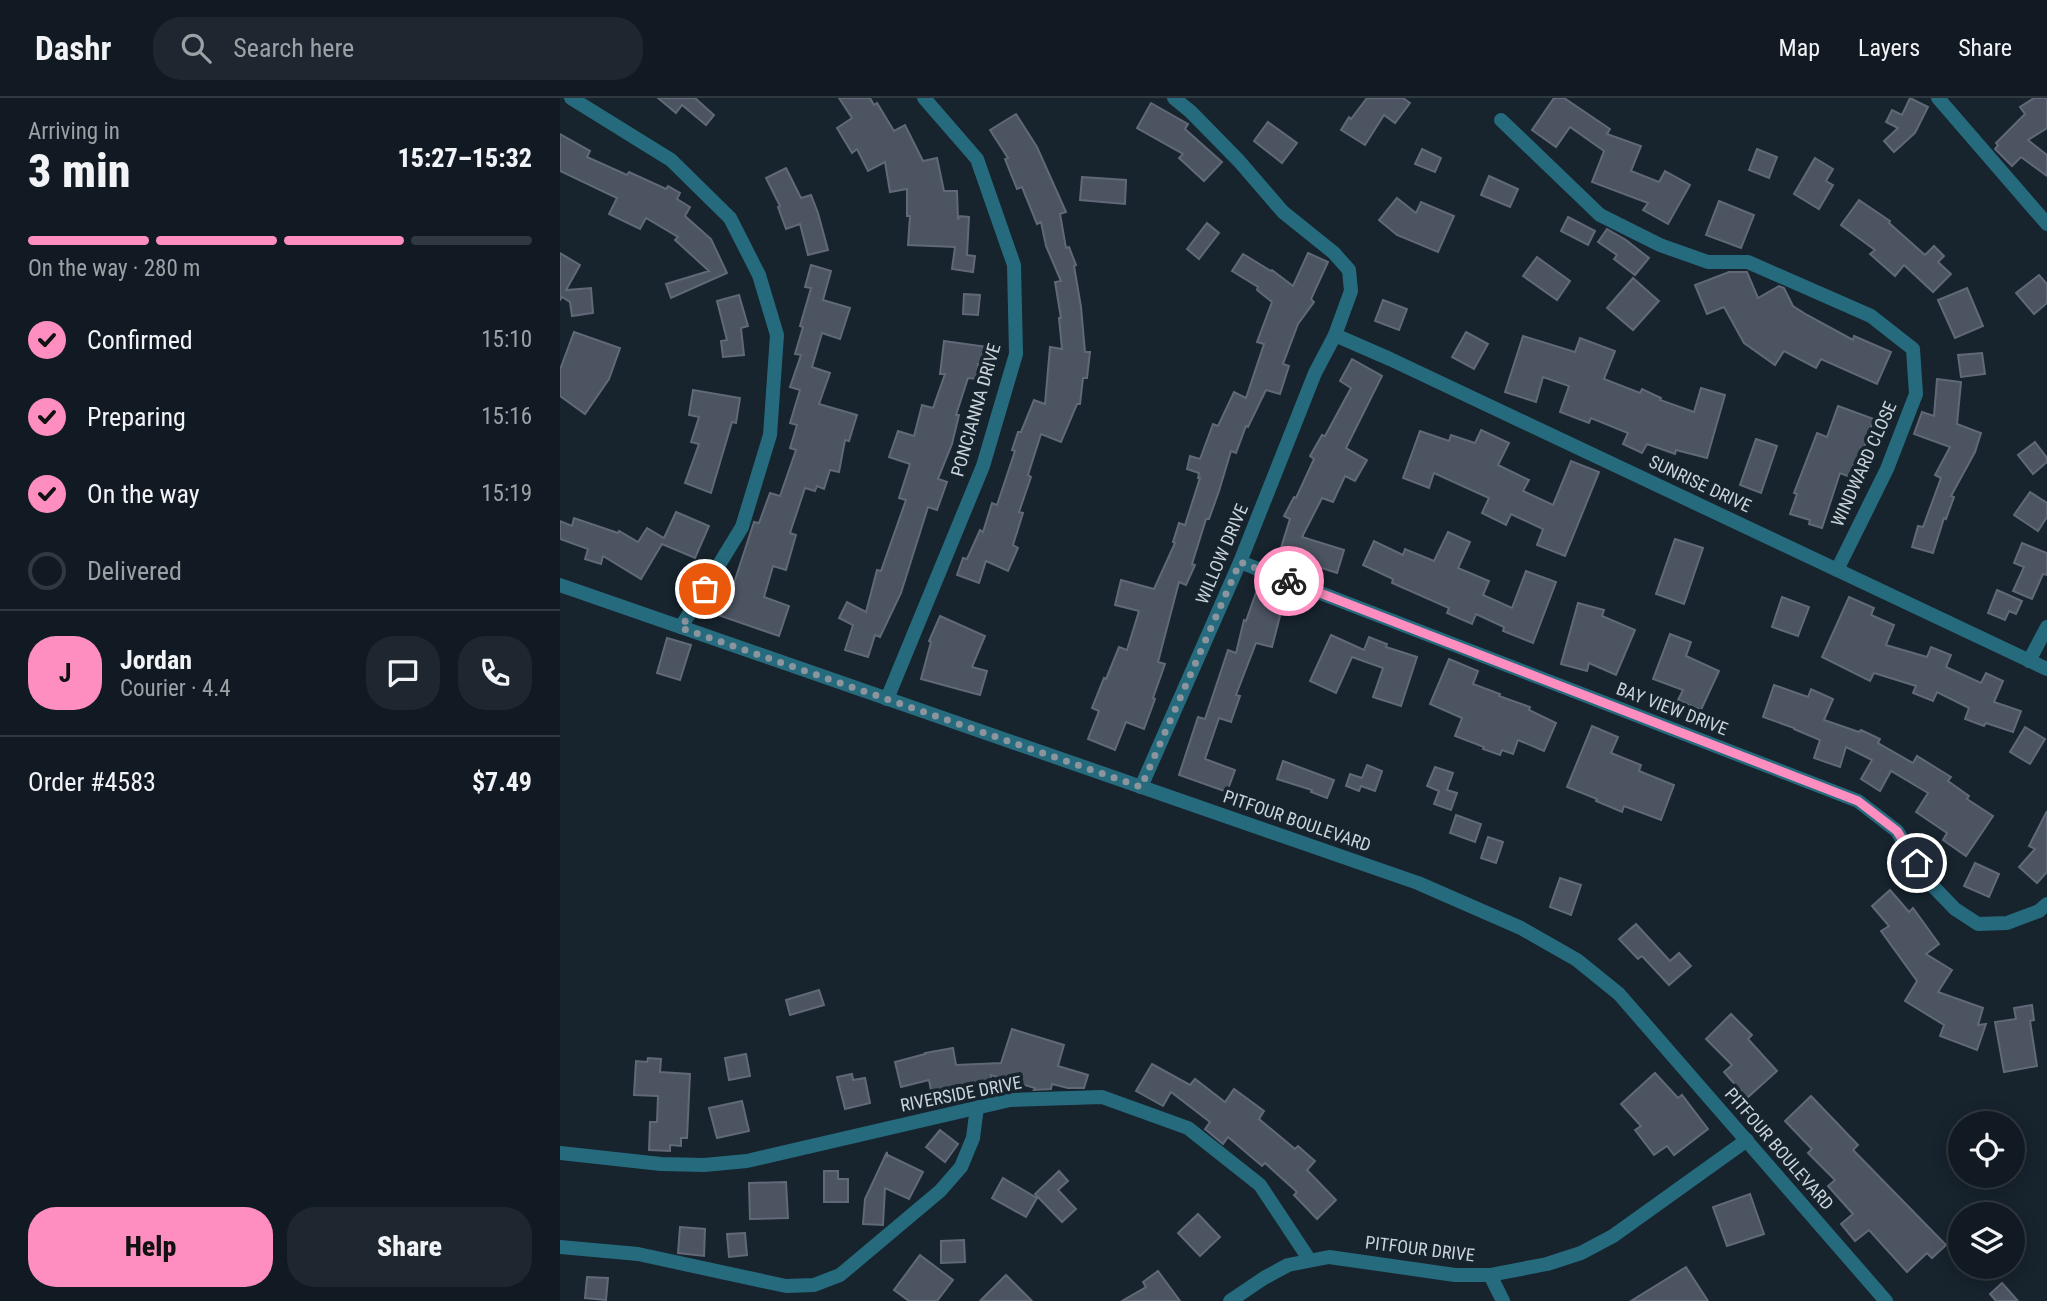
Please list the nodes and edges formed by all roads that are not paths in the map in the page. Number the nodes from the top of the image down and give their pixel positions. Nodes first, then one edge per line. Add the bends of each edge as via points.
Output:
1 (571, 98) edge
2 (925, 98) edge
3 (1174, 98) edge
4 (1938, 98) edge
5 (1501, 120) dead end
6 (2047, 224) edge
7 (1335, 335) junction
8 (1240, 562) junction
9 (1837, 569) junction
10 (560, 585) edge
11 (2047, 627) edge
12 (681, 628) junction
13 (2029, 660) junction
14 (2047, 669) edge
15 (887, 699) junction
16 (1141, 787) junction
17 (2047, 904) edge
18 (977, 1107) junction
19 (1746, 1140) junction
20 (560, 1153) edge
21 (560, 1247) edge
22 (1309, 1259) junction
23 (1490, 1275) junction
24 (1230, 1301) edge
25 (1503, 1301) edge
26 (1886, 1301) edge

1 - 12 street via 671,160 730,218 759,275 777,335 770,435 742,527
2 - 15 street, PONCIANNA DRIVE via 977,159 1014,265 1016,354 983,466
3 - 7 street, WILLOW DRIVE via 1283,212 1349,270 1351,291
4 - 6 street
5 - 9 street, WINDWARD CLOSE via 1600,215 1660,245 1708,262 1748,262 1871,316 1913,349 1916,394 1886,469
7 - 8 street, WILLOW DRIVE via 1315,373
7 - 9 street, SUNRISE DRIVE
8 - 16 street, WILLOW DRIVE
8 - 17 street, BAY VIEW DRIVE via 1858,801 1897,831 1927,880 1955,909 1978,924 2007,923
9 - 13 street, SUNRISE DRIVE
10 - 12 street, PITFOUR BOULEVARD
11 - 13 street
12 - 15 street, PITFOUR BOULEVARD
13 - 14 street, SUNRISE DRIVE
15 - 16 street, PITFOUR BOULEVARD
16 - 19 street, PITFOUR BOULEVARD via 1418,883 1521,928 1577,960 1619,994
18 - 20 street, RIVERSIDE DRIVE via 747,1161 661,1164
18 - 21 street via 973,1138 961,1167 940,1191 840,1275 814,1285 786,1286 638,1254
18 - 22 street, RIVERSIDE DRIVE via 1010,1100 1102,1097 1188,1128 1260,1185
19 - 23 street, PITFOUR DRIVE via 1613,1236 1547,1264
19 - 26 street, PITFOUR BOULEVARD
22 - 23 street, PITFOUR DRIVE via 1329,1257 1455,1275
22 - 24 street, PITFOUR DRIVE via 1288,1265
23 - 25 street

